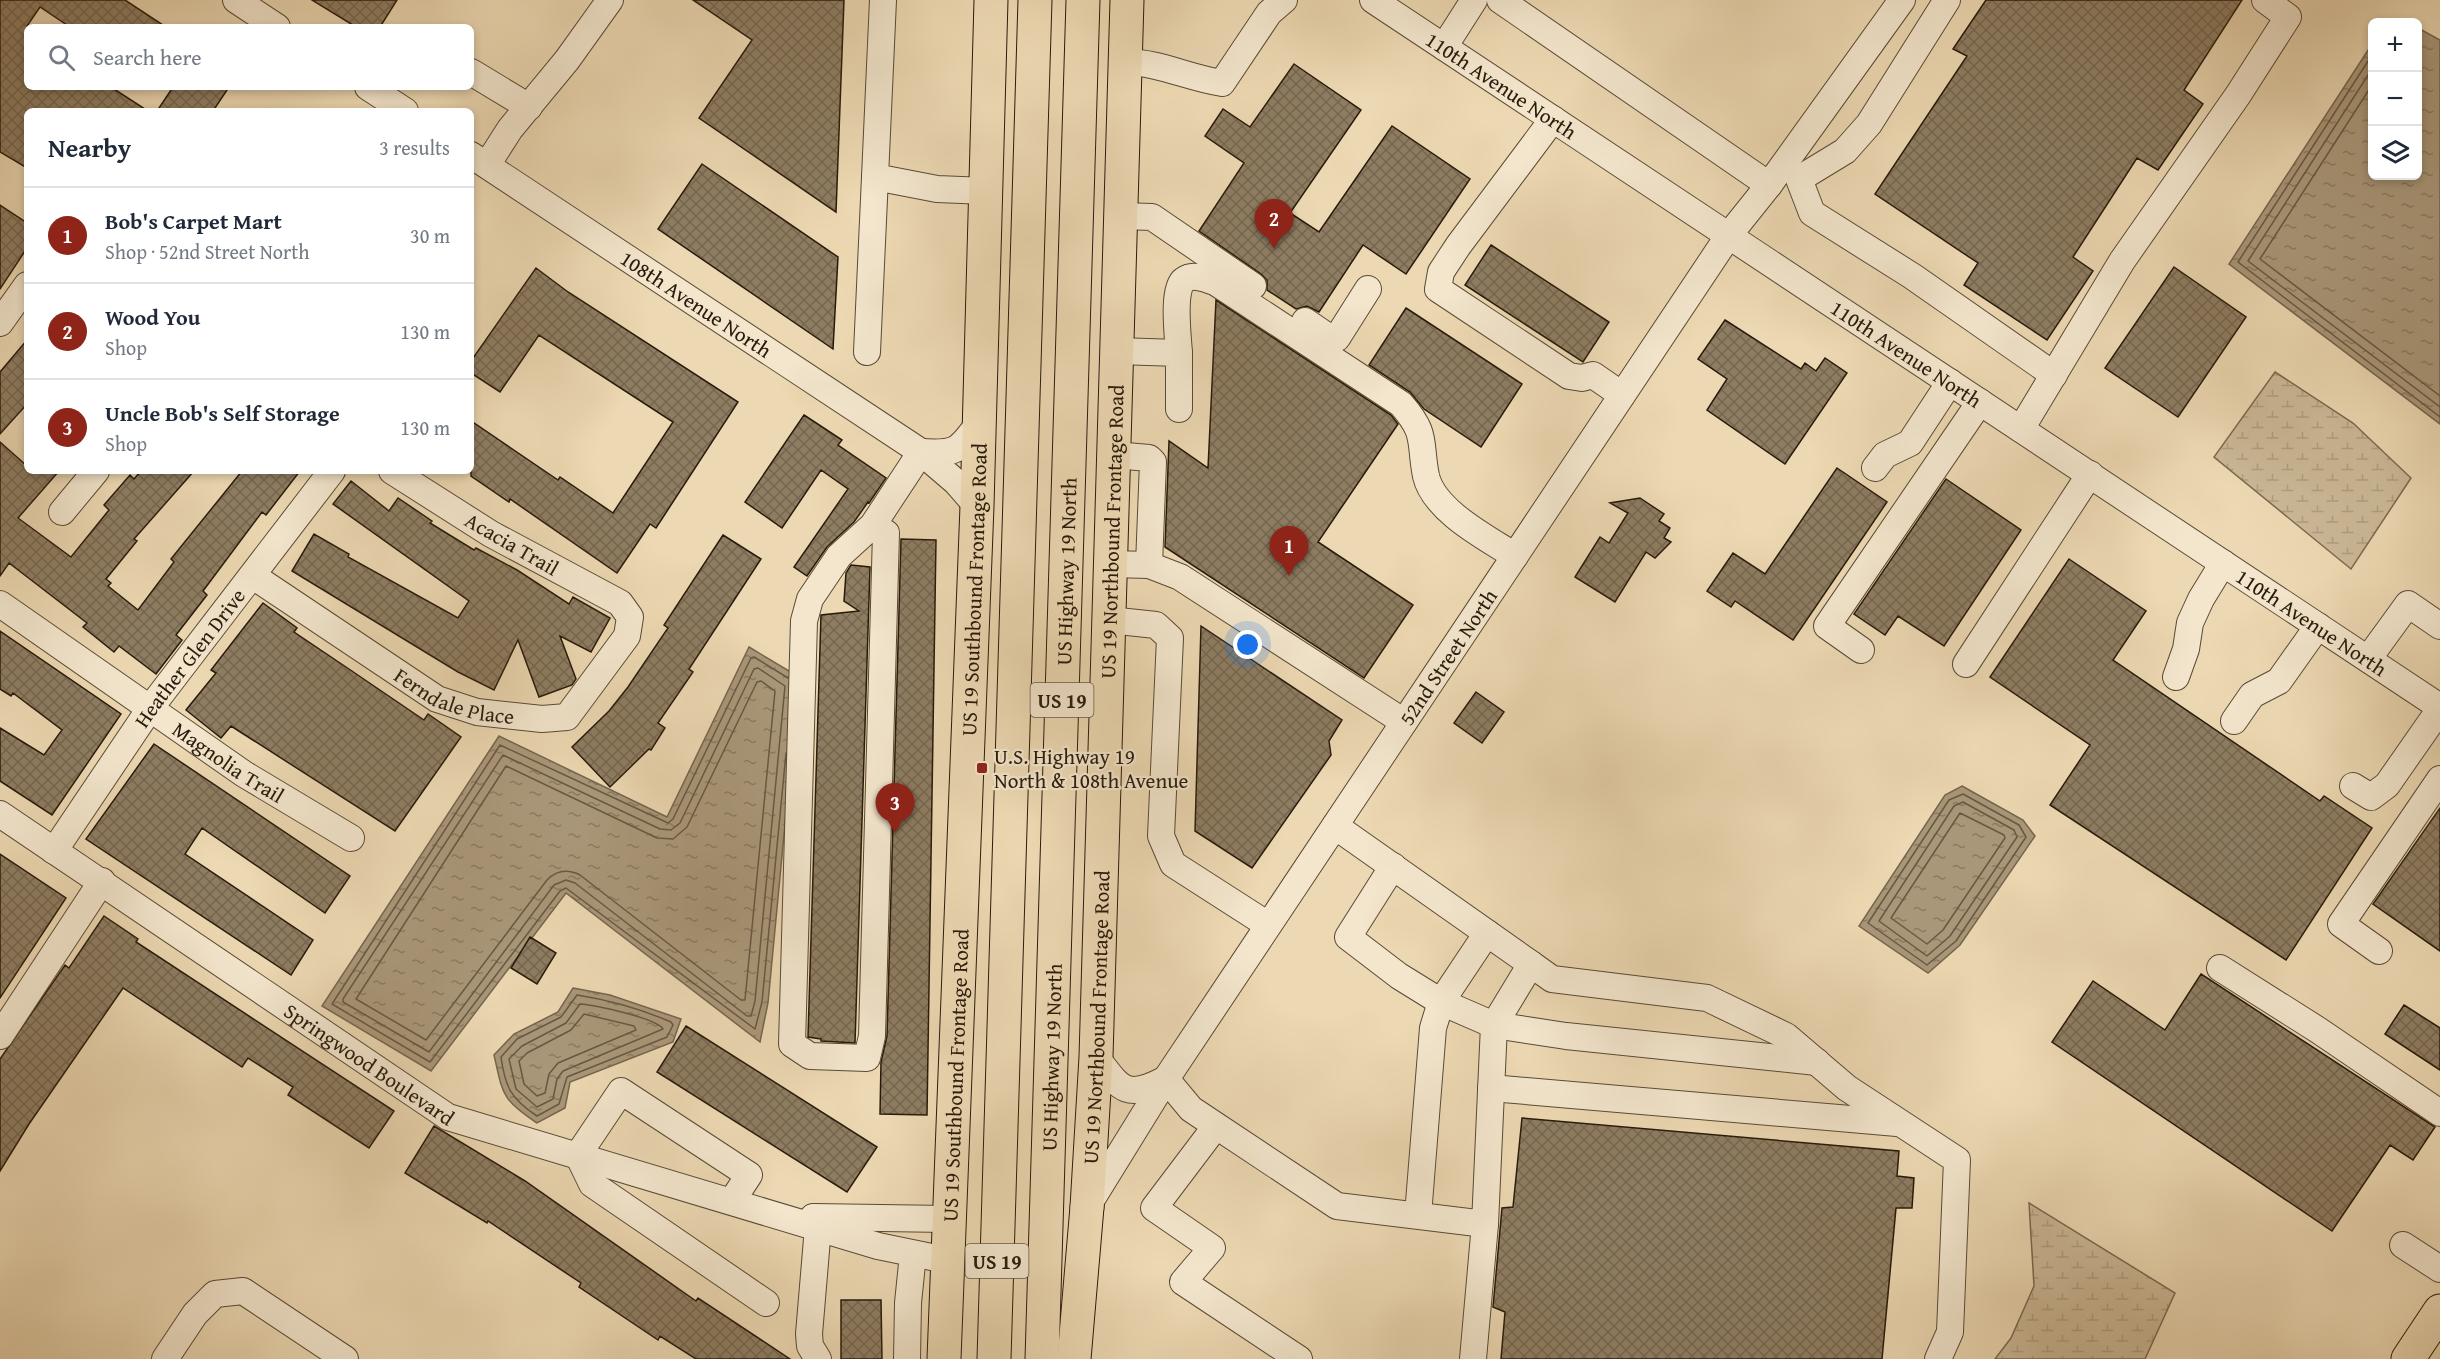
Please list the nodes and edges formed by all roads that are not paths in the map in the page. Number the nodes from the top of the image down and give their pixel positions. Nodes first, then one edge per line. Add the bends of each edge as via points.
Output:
1 (236, 0) edge
2 (610, 0) edge
3 (883, 0) edge
4 (991, 0) edge
5 (999, 0) edge
6 (1035, 0) edge
7 (1083, 0) edge
8 (1127, 0) edge
9 (1284, 0) edge
10 (1373, 0) edge
11 (1474, 0) edge
12 (1500, 0) edge
13 (1902, 0) edge
14 (1947, 0) edge
15 (2265, 0) edge
16 (272, 24) edge
17 (990, 32) junction
18 (1444, 47) junction
19 (1125, 62) junction
20 (474, 74) edge
21 (373, 90) edge
22 (529, 107) junction
23 (400, 108) edge
24 (1553, 119) junction
25 (479, 160) edge
26 (875, 177) junction
27 (1769, 186) junction
28 (986, 191) junction
29 (1121, 216) junction
30 (1729, 235) junction
31 (24, 289) edge
32 (1368, 289) dead end
33 (0, 323) edge
34 (1117, 351) junction
35 (867, 352) dead end
36 (1179, 353) junction
37 (2054, 375) junction
38 (1950, 382) junction
39 (1623, 395) junction
40 (1980, 402) junction
41 (1179, 409) dead end
42 (979, 423) junction
43 (2021, 429) junction
44 (921, 452) junction
45 (1114, 455) junction
46 (1875, 468) dead end
47 (94, 474) edge
48 (330, 474) edge
49 (397, 474) edge
50 (2090, 474) junction
51 (977, 506) junction
52 (62, 512) dead end
53 (873, 525) junction
54 (1515, 556) junction
55 (2223, 563) junction
56 (1111, 564) junction
57 (1149, 565) junction
58 (253, 576) junction
59 (0, 603) edge
60 (630, 617) joint
61 (1109, 620) junction
62 (2318, 626) junction
63 (2440, 626) edge
64 (1861, 650) dead end
65 (2368, 659) junction
66 (1966, 664) dead end
67 (2176, 677) dead end
68 (151, 707) junction
69 (2440, 708) edge
70 (2234, 721) dead end
71 (1404, 722) junction
72 (2440, 779) edge
73 (2353, 786) dead end
74 (0, 814) edge
75 (1335, 826) junction
76 (351, 838) dead end
77 (54, 851) junction
78 (1393, 866) junction
79 (102, 881) junction
80 (1269, 925) junction
81 (1487, 933) junction
82 (2379, 951) dead end
83 (1531, 964) junction
84 (2220, 968) dead end
85 (1441, 1002) junction
86 (1494, 1025) junction
87 (0, 1035) edge
88 (1096, 1057) junction
89 (1817, 1062) junction
90 (1166, 1079) junction
91 (1491, 1088) junction
92 (2440, 1113) edge
93 (1902, 1123) junction
94 (1216, 1126) junction
95 (578, 1155) junction
96 (999, 1162) junction
97 (732, 1201) junction
98 (1087, 1207) junction
99 (1418, 1215) junction
100 (784, 1216) junction
101 (948, 1219) junction
102 (1485, 1224) junction
103 (818, 1227) junction
104 (2403, 1245) dead end
105 (913, 1254) junction
106 (946, 1260) junction
107 (2440, 1269) edge
108 (766, 1303) dead end
109 (2440, 1311) edge
110 (165, 1359) edge
111 (345, 1359) edge
112 (818, 1359) edge
113 (907, 1359) edge
114 (944, 1359) edge
115 (973, 1359) edge
116 (994, 1359) edge
117 (1042, 1359) edge
118 (1074, 1359) edge
119 (1299, 1359) edge
120 (1473, 1359) edge
121 (1938, 1359) edge
122 (2408, 1359) edge

1 - 16 street
2 - 22 street
3 - 26 street
4 - 17 main road, US 19 Southbound Frontage Road
5 - 17 main road
6 - 96 main road, US 19
7 - 117 main road, US Highway 19 North / US 19
8 - 19 main road, US 19 Northbound Frontage Road
9 - 19 street via 1269,13 1222,83 1195,79 1145,62
10 - 18 street, 110th Avenue North
11 - 18 street
12 - 27 street
13 - 27 street, 52nd Street North
14 - 37 street via 1869,124 1845,151 1798,179 1812,213 1912,276
15 - 37 street via 2288,17 2122,261
17 - 28 main road, US 19 Southbound Frontage Road
18 - 24 street, 110th Avenue North
19 - 29 main road, US 19 Northbound Frontage Road
20 - 22 street
21 - 23 street
22 - 25 street
24 - 30 street, 110th Avenue North
24 - 39 street via 1458,246 1441,273 1438,289 1569,376 1593,375
25 - 44 street, 108th Avenue North
26 - 28 street via 937,189
26 - 35 street
27 - 30 street, 52nd Street North
28 - 42 main road, US 19 Southbound Frontage Road
29 - 32 street via 1152,218 1330,338 1337,338
29 - 34 main road, US 19 Northbound Frontage Road
30 - 38 street, 110th Avenue North
30 - 39 street, 52nd Street North
31 - 33 street
34 - 36 street
34 - 45 main road, US 19 Northbound Frontage Road
36 - 41 street
36 - 54 street via 1177,288 1184,279 1196,276 1215,282 1401,404 1417,422 1424,446 1426,478 1437,500 1466,525
37 - 43 street
38 - 40 street, 110th Avenue North
38 - 46 street via 1910,443 1885,455
39 - 54 street, 52nd Street North
40 - 43 street, 110th Avenue North
40 - 64 street via 1827,626
42 - 44 street via 964,444 948,454
42 - 51 main road, US 19 Southbound Frontage Road
43 - 50 street, 110th Avenue North
44 - 51 street, 108th Avenue North
44 - 53 street
45 - 56 main road, US 19 Northbound Frontage Road
45 - 57 street via 1149,458 1153,462
47 - 52 street
48 - 58 street, Heather Glen Drive
49 - 60 street, Acacia Trail via 490,534 620,603
50 - 55 street, 110th Avenue North
50 - 66 street
51 - 101 main road, US 19 Southbound Frontage Road
53 - 53 street via 839,555 810,599 804,621 792,1044 810,1056 867,1058 872,1036 886,533
54 - 71 street, 52nd Street North
55 - 62 street, 110th Avenue North
55 - 67 street via 2190,623
56 - 57 street
56 - 61 main road, US 19 Northbound Frontage Road
57 - 71 street via 1180,577
58 - 60 street, Ferndale Place via 437,699 477,712 509,716 567,717 627,636
58 - 68 street, Heather Glen Drive
59 - 68 street, Magnolia Trail
61 - 80 street via 1156,625 1170,638 1161,836 1173,864
61 - 88 main road, US 19 Northbound Frontage Road
62 - 65 street, 110th Avenue North
62 - 70 street via 2279,681 2252,695
63 - 65 street via 2408,604
65 - 69 street, 110th Avenue North
68 - 76 street, Magnolia Trail via 244,774
68 - 77 street, Heather Glen Drive
69 - 73 street via 2387,785 2371,797
71 - 75 street, 52nd Street North
72 - 82 street via 2341,924
74 - 77 street, Springwood Boulevard
75 - 78 street
75 - 80 street, 52nd Street North
77 - 79 street, Springwood Boulevard
78 - 81 street
78 - 85 street via 1348,937
79 - 87 street
79 - 95 street, Springwood Boulevard via 448,1117
80 - 90 street, 52nd Street North
81 - 83 street
81 - 85 street
83 - 86 street
83 - 89 street via 1552,979 1707,998 1786,1036
84 - 92 street
85 - 86 street
85 - 99 street via 1433,1028
86 - 89 street
86 - 91 street
88 - 90 street via 1115,1082 1129,1090 1143,1091
88 - 98 main road, US 19 Northbound Frontage Road
89 - 93 street via 1847,1088
90 - 94 street via 1191,1109
90 - 98 street, 52nd Street North
91 - 93 street
91 - 102 street
93 - 121 street via 1957,1160 1950,1332
94 - 99 street via 1337,1206
94 - 119 street via 1154,1208 1212,1248 1183,1282
95 - 97 street, Springwood Boulevard
95 - 97 street via 621,1091 749,1175
95 - 108 street via 592,1184
96 - 115 main road
96 - 116 main road, US 19
97 - 100 street, Springwood Boulevard
98 - 118 main road, US 19 Northbound Frontage Road
99 - 102 street
100 - 101 street, Springwood Boulevard
100 - 103 street, Springwood Boulevard
101 - 106 main road, US 19 Southbound Frontage Road
102 - 120 street
103 - 105 street, Springwood Boulevard
103 - 112 street via 809,1334 810,1346
104 - 107 street
105 - 106 street, Springwood Boulevard
105 - 113 street
106 - 114 main road, US 19 Southbound Frontage Road
109 - 122 main road
110 - 111 street via 195,1314 214,1294 243,1291

